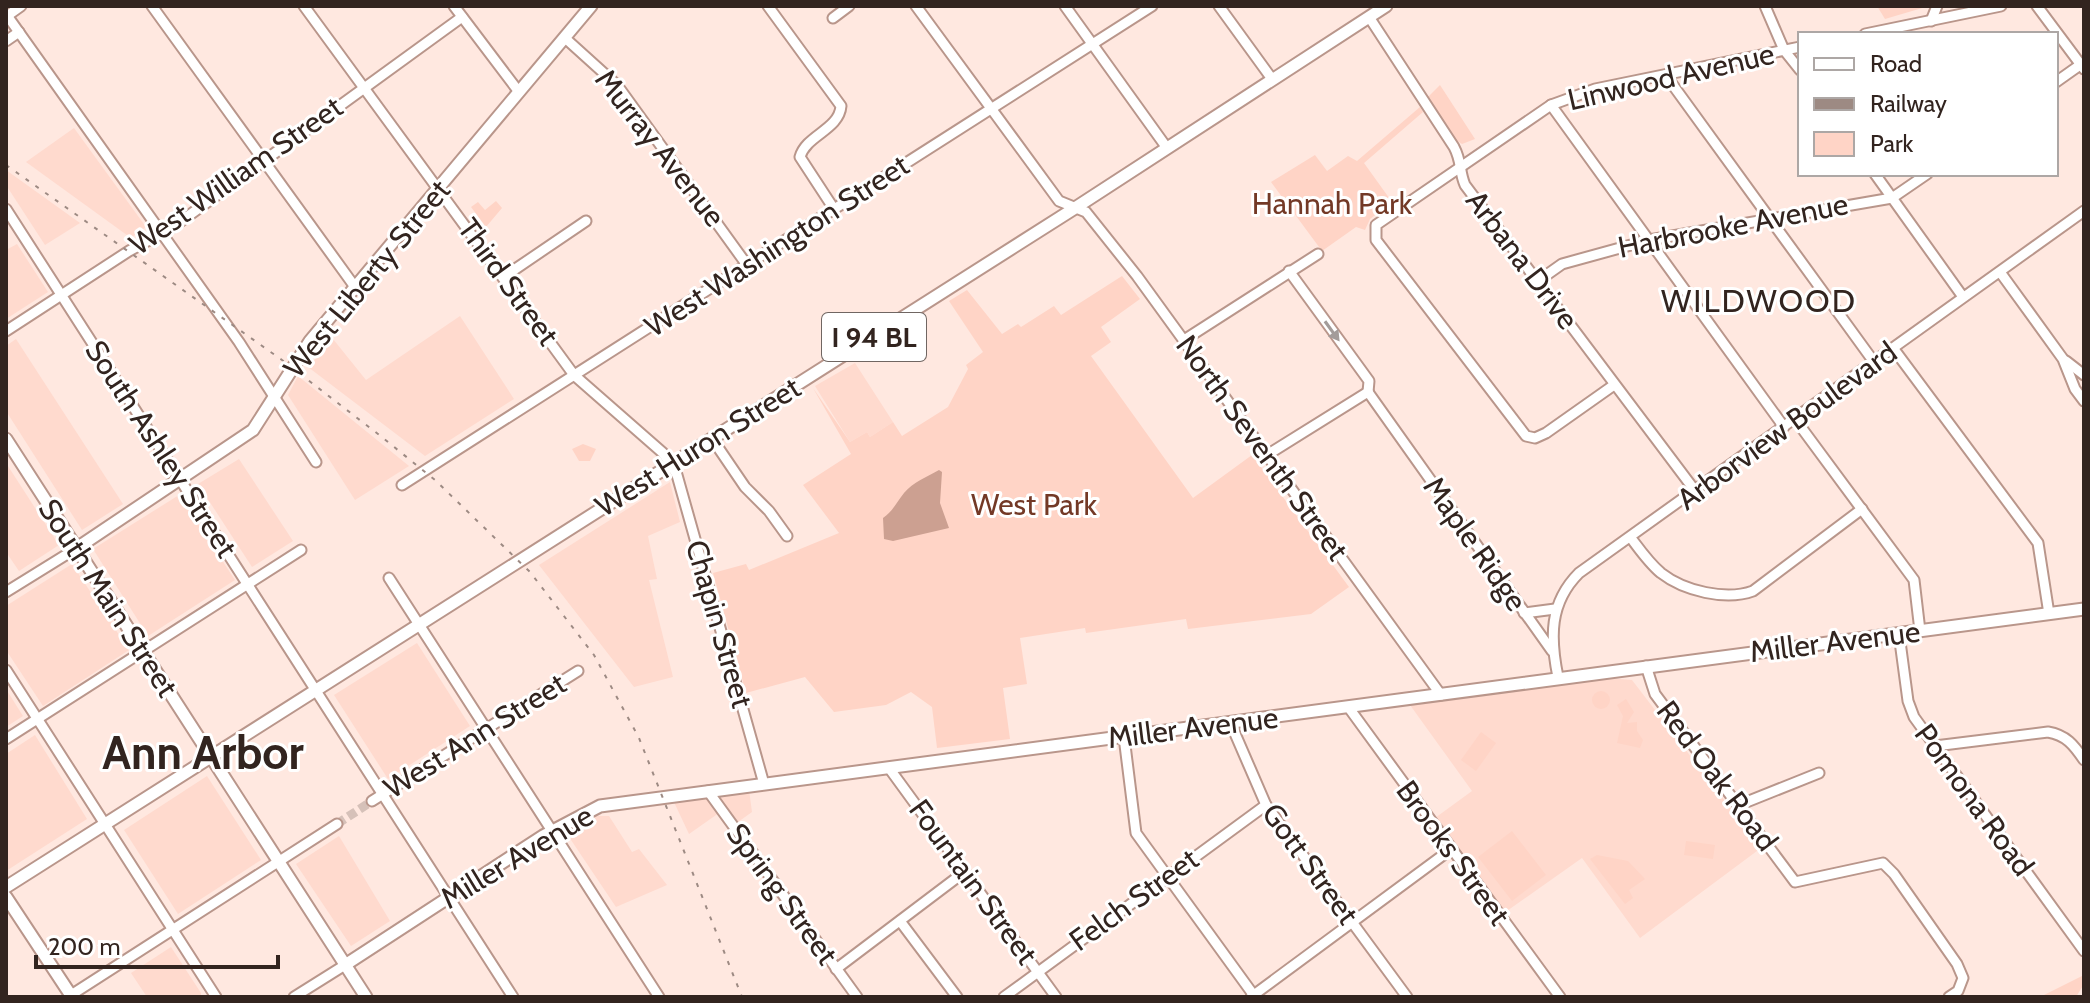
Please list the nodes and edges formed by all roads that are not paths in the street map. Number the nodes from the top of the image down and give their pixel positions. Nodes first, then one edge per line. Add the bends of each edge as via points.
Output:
1 (21, 6) edge
2 (152, 6) edge
3 (304, 6) edge
4 (454, 6) edge
5 (591, 6) edge
6 (768, 6) edge
7 (849, 6) edge
8 (916, 6) edge
9 (1065, 6) edge
10 (1152, 6) edge
11 (1219, 6) edge
12 (1386, 6) edge
13 (1765, 6) edge
14 (1937, 6) edge
15 (2000, 6) edge
16 (2037, 6) edge
17 (7, 15) edge
18 (462, 17) junction
19 (1369, 17) junction
20 (833, 18) dead end
21 (1931, 21) junction
22 (19, 32) junction
23 (1875, 32) edge
24 (2056, 32) edge
25 (2058, 34) edge
26 (565, 38) junction
27 (6, 41) edge
28 (1092, 44) junction
29 (1798, 47) edge
30 (1784, 50) junction
31 (2082, 67) edge
32 (1798, 68) edge
33 (1667, 77) junction
34 (1272, 79) junction
35 (2058, 81) edge
36 (363, 88) junction
37 (519, 92) junction
38 (1551, 105) junction
39 (991, 109) junction
40 (1167, 148) junction
41 (263, 160) junction
42 (1462, 163) junction
43 (1876, 176) edge
44 (1924, 176) edge
45 (439, 189) junction
46 (1892, 198) junction
47 (1075, 208) junction
48 (6, 209) edge
49 (834, 209) junction
50 (2084, 211) edge
51 (1770, 219) junction
52 (586, 221) dead end
53 (162, 232) junction
54 (1649, 240) junction
55 (1318, 254) dead end
56 (747, 265) junction
57 (1289, 271) junction
58 (2000, 272) junction
59 (505, 276) junction
60 (1538, 281) junction
61 (355, 287) junction
62 (62, 294) junction
63 (1963, 297) junction
64 (6, 331) edge
65 (1184, 340) junction
66 (1893, 348) junction
67 (2063, 359) junction
68 (1874, 362) junction
69 (574, 375) junction
70 (2084, 375) edge
71 (1614, 385) junction
72 (1368, 392) junction
73 (275, 397) junction
74 (2084, 401) edge
75 (1795, 419) junction
76 (1784, 427) junction
77 (6, 439) edge
78 (713, 440) junction
79 (1267, 455) junction
80 (316, 462) dead end
81 (672, 465) junction
82 (180, 481) junction
83 (402, 485) dead end
84 (1696, 492) junction
85 (1862, 509) junction
86 (787, 536) dead end
87 (1631, 538) junction
88 (77, 548) junction
89 (301, 550) dead end
90 (389, 578) dead end
91 (249, 583) junction
92 (6, 592) edge
93 (1555, 609) junction
94 (2084, 609) edge
95 (1524, 613) junction
96 (2049, 614) junction
97 (419, 623) junction
98 (1920, 631) junction
99 (1899, 634) junction
100 (143, 651) junction
101 (1552, 651) junction
102 (1646, 666) junction
103 (6, 670) edge
104 (578, 671) dead end
105 (1558, 677) junction
106 (316, 689) junction
107 (1441, 695) junction
108 (1349, 708) junction
109 (37, 719) junction
110 (1230, 722) junction
111 (488, 728) junction
112 (1124, 737) junction
113 (6, 739) edge
114 (1935, 746) junction
115 (2083, 756) edge
116 (210, 757) junction
117 (889, 768) junction
118 (1819, 773) dead end
119 (764, 784) junction
120 (708, 791) junction
121 (384, 793) junction
122 (372, 801) tunnel mouth
123 (1266, 805) junction
124 (1739, 805) junction
125 (105, 824) junction
126 (337, 824) tunnel mouth
127 (553, 830) junction
128 (1450, 850) junction
129 (279, 862) junction
130 (963, 873) junction
131 (1166, 875) junction
132 (6, 887) edge
133 (6, 897) edge
134 (450, 897) junction
135 (900, 921) junction
136 (1351, 922) junction
137 (174, 930) junction
138 (2084, 951) edge
139 (345, 965) junction
140 (836, 969) junction
141 (1038, 971) junction
142 (70, 996) edge
143 (1253, 996) edge
144 (216, 997) edge
145 (294, 997) edge
146 (366, 997) edge
147 (513, 997) edge
148 (659, 997) edge
149 (857, 997) edge
150 (957, 997) edge
151 (1004, 997) edge
152 (1056, 997) edge
153 (1407, 997) edge
154 (1560, 997) edge
155 (1949, 997) edge

1 - 17 street
2 - 41 street
3 - 36 street, Third Street
4 - 18 street
5 - 26 main road, West Liberty Street
6 - 49 street via 841,106 837,120 806,145 800,157
7 - 20 street
8 - 39 street, North Seventh Street
9 - 28 street
10 - 28 street, West Washington Street
11 - 34 street
12 - 19 main road, West Huron Street / I 94 BL
13 - 30 street
14 - 21 street
15 - 21 street
16 - 24 street
17 - 22 street
18 - 36 street, West William Street
18 - 37 street
19 - 34 main road, West Huron Street / I 94 BL
19 - 42 street, Arbana Drive
21 - 23 street
22 - 27 street
22 - 53 street
25 - 31 street
26 - 37 main road, West Liberty Street
26 - 56 street, Murray Avenue via 617,85
28 - 39 street, West Washington Street
28 - 40 street
29 - 30 street, Linwood Avenue
30 - 32 street
30 - 33 street, Linwood Avenue
31 - 35 street
33 - 38 street, Linwood Avenue via 1595,89
33 - 51 street
34 - 40 main road, West Huron Street / I 94 BL
36 - 41 street, West William Street
36 - 45 street, Third Street
37 - 45 main road, West Liberty Street
38 - 42 street, Linwood Avenue
38 - 54 street
39 - 47 street, North Seventh Street via 1059,201
39 - 49 street, West Washington Street
40 - 47 main road, West Huron Street / I 94 BL
41 - 53 street, West William Street
41 - 61 street
42 - 60 street, Arbana Drive via 1465,185
42 - 71 street, Linwood Avenue via 1381,219 1374,229 1376,240 1526,436 1546,433
43 - 46 street
44 - 46 street, Harbrooke Avenue
45 - 59 street, Third Street
45 - 61 main road, West Liberty Street
46 - 51 street, Harbrooke Avenue
46 - 63 street
47 - 65 street, North Seventh Street via 1086,212
47 - 78 main road, West Huron Street / I 94 BL
48 - 62 street, South Ashley Street
49 - 56 street, West Washington Street
50 - 58 street, Arborview Boulevard
51 - 54 street, Harbrooke Avenue
51 - 68 street
52 - 59 street
53 - 62 street, West William Street
53 - 73 street
54 - 60 street, Harbrooke Avenue via 1562,264
54 - 76 street
55 - 57 street
56 - 69 street, West Washington Street
57 - 65 street
57 -> 72 street, Maple Ridge via 1369,381
58 - 63 street, Arborview Boulevard
58 - 67 street
59 - 69 street, Third Street
60 - 71 street, Arbana Drive
61 - 73 main road, West Liberty Street via 307,345
62 - 64 street, West William Street
62 - 82 street, South Ashley Street
63 - 66 street, Arborview Boulevard
65 - 79 street, North Seventh Street
66 - 68 street, Arborview Boulevard
66 - 96 street via 2038,543
67 - 70 street
67 - 74 street
68 - 75 street, Arborview Boulevard
69 - 81 street, Third Street
69 - 83 street, West Washington Street
71 - 84 street, Arbana Drive
72 - 79 street
72 - 95 street, Maple Ridge
73 - 80 street
73 - 82 main road, West Liberty Street via 245,438
75 - 76 street, Arborview Boulevard
75 - 85 street
76 - 84 street, Arborview Boulevard
77 - 88 main road, South Main Street
78 - 81 main road, West Huron Street / I 94 BL
78 - 86 street
79 - 107 street, North Seventh Street
81 - 97 main road, West Huron Street / I 94 BL
81 - 119 street, Chapin Street
82 - 88 main road, West Liberty Street
82 - 91 street, South Ashley Street
84 - 87 street, Arborview Boulevard
85 - 87 street via 1738,597 1663,575
85 - 98 street via 1914,580
87 - 93 street, Arborview Boulevard via 1579,573
88 - 92 street
88 - 100 main road, South Main Street
89 - 91 street
90 - 97 street
91 - 100 street
91 - 106 street, South Ashley Street
93 - 95 street
93 - 101 street, Arborview Boulevard
94 - 96 main road, Miller Avenue
95 - 101 street, Maple Ridge
96 - 98 main road, Miller Avenue
97 - 106 main road, West Huron Street / I 94 BL
97 - 111 street
98 - 99 main road, Miller Avenue
99 - 102 main road, Miller Avenue
99 - 114 street, Pomona Road via 1908,701
100 - 109 street
100 - 116 main road, South Main Street
101 - 105 street, Arborview Boulevard
102 - 105 main road, Miller Avenue
102 - 124 street, Red Oak Road via 1655,694
103 - 109 street
104 - 111 street, West Ann Street
105 - 107 main road, Miller Avenue
106 - 116 main road, West Huron Street / I 94 BL
106 - 121 street, South Ashley Street
107 - 108 main road, Miller Avenue
108 - 110 main road, Miller Avenue
108 - 128 street, Brooks Street
109 - 113 street
109 - 125 street
110 - 112 main road, Miller Avenue
110 - 123 street, Gott Street
111 - 121 street, West Ann Street
111 - 127 street
112 - 117 main road, Miller Avenue
112 - 131 street via 1136,833
114 - 115 street via 2048,732 2059,734
114 - 138 street, Pomona Road
116 - 125 main road, I 94 BL
116 - 129 main road, South Main Street
117 - 119 main road, Miller Avenue
117 - 130 street, Fountain Street
118 - 124 street
119 - 120 main road, Miller Avenue
120 - 127 main road, Miller Avenue via 600,806
120 - 140 street, Spring Street
121 - 122 street, West Ann Street
121 - 134 street, South Ashley Street
123 - 131 street, Felch Street
123 - 136 street, Gott Street
124 - 155 street, Red Oak Road via 1795,882 1883,863 1957,964 1963,978
125 - 132 main road, I 94 BL
125 - 137 street
126 - 129 street
127 - 134 main road, Miller Avenue
127 - 148 street
128 - 136 street
128 - 154 street, Brooks Street
129 - 137 street
129 - 139 main road, South Main Street
130 - 135 street
130 - 141 street, Fountain Street
131 - 141 street, Felch Street
131 - 143 street
133 - 142 main road
134 - 139 main road, Miller Avenue
134 - 147 street, South Ashley Street
135 - 140 street
135 - 150 street
136 - 143 street
136 - 153 street, Gott Street
137 - 142 street
137 - 144 street
139 - 145 street
139 - 146 main road, South Main Street
140 - 149 street, Spring Street
141 - 151 street, Felch Street
141 - 152 street, Fountain Street

